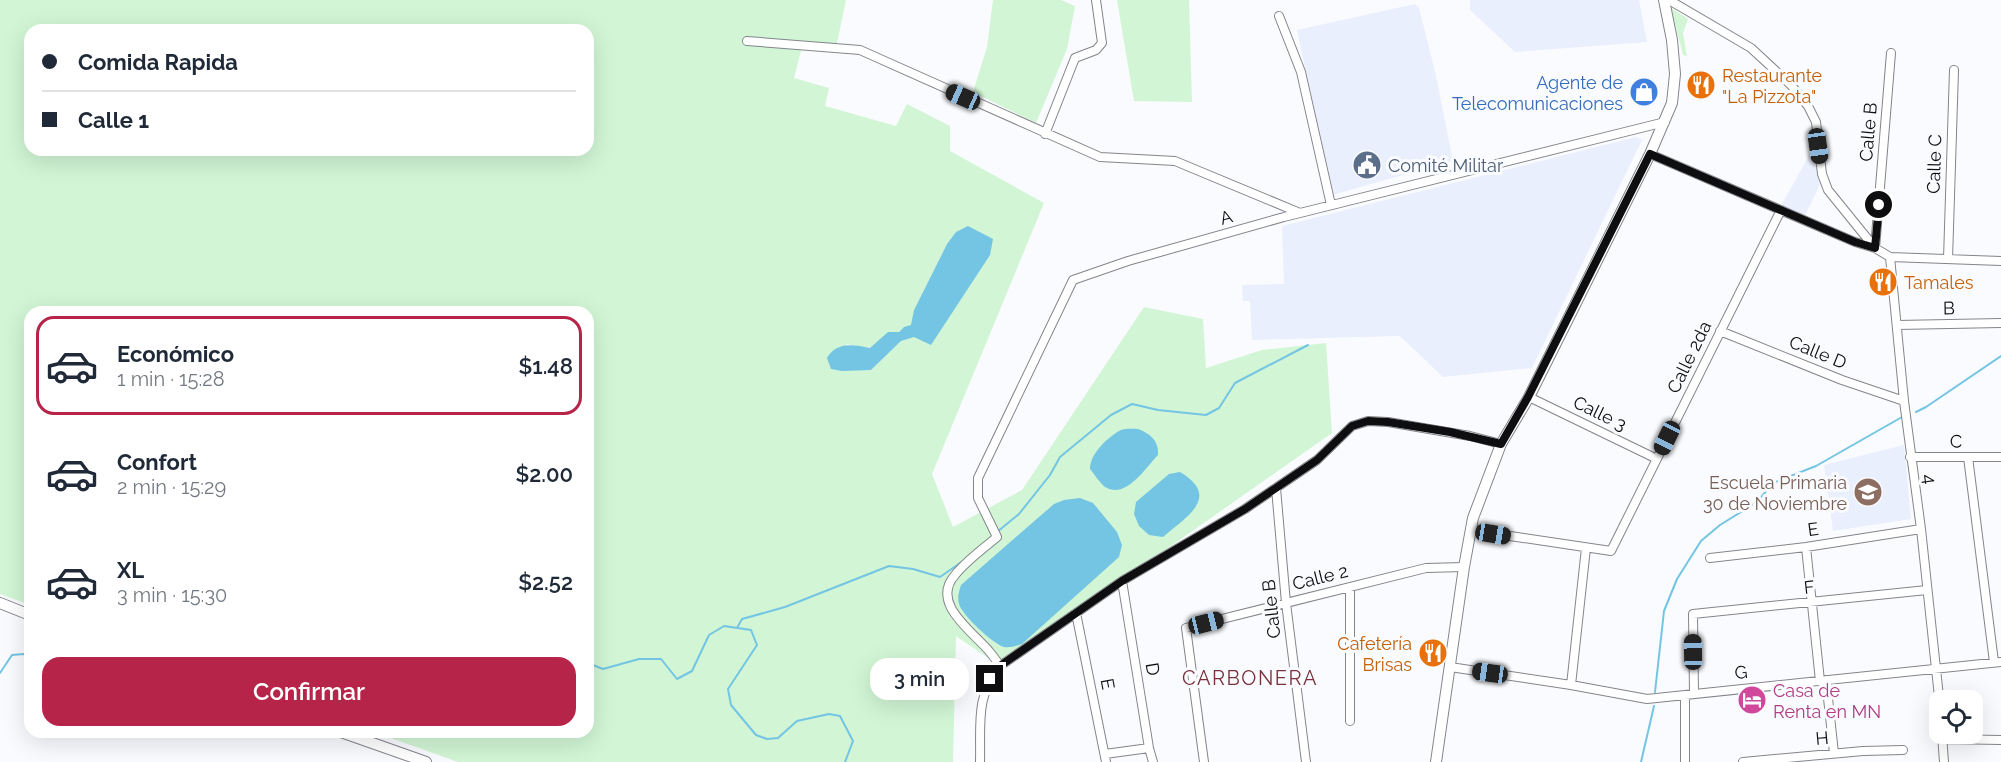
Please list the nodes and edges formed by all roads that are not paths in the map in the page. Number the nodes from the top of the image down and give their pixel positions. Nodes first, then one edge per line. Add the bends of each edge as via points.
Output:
1 (1096, 0) edge
2 (1664, 0) edge
3 (1669, 0) edge
4 (1279, 16) dead end
5 (747, 41) dead end
6 (1892, 53) dead end
7 (1954, 70) dead end
8 (1665, 122) junction
9 (1045, 134) junction
10 (1650, 154) junction
11 (1331, 205) junction
12 (1781, 210) junction
13 (1300, 213) junction
14 (1875, 248) junction
15 (1890, 257) junction
16 (1948, 260) junction
17 (2001, 261) edge
18 (2001, 323) edge
19 (1897, 326) junction
20 (1720, 330) junction
21 (1528, 397) junction
22 (1904, 401) junction
23 (1501, 444) junction
24 (1910, 457) junction
25 (1968, 457) junction
26 (2001, 457) edge
27 (1656, 459) junction
28 (1276, 488) junction
29 (1921, 529) junction
30 (1470, 530) junction
31 (1806, 547) junction
32 (1586, 548) junction
33 (1710, 558) dead end
34 (1464, 567) junction
35 (1122, 581) junction
36 (1350, 587) junction
37 (1927, 590) junction
38 (0, 603) edge
39 (1286, 603) junction
40 (1811, 603) junction
41 (24, 613) edge
42 (1076, 613) junction
43 (1998, 662) edge
44 (1000, 666) junction
45 (1450, 667) junction
46 (1936, 669) junction
47 (1823, 681) junction
48 (1571, 685) junction
49 (1938, 690) edge
50 (1690, 694) junction
51 (1350, 721) dead end
52 (358, 738) edge
53 (1983, 739) edge
54 (2001, 740) edge
55 (1943, 744) edge
56 (1149, 748) junction
57 (1904, 750) dead end
58 (1834, 753) junction
59 (1105, 758) edge
60 (426, 762) edge
61 (980, 762) edge
62 (1153, 762) edge
63 (1204, 762) edge
64 (1306, 762) edge
65 (1436, 762) edge
66 (1685, 762) edge
67 (1743, 762) edge
68 (1944, 762) edge

1 - 9 street via 1102,43 1096,50 1075,58
2 - 8 main road via 1675,74
3 - 14 street via 1751,48 1791,85 1816,122 1822,174 1828,190
4 - 11 street via 1301,72
5 - 9 street via 860,50
6 - 14 street, Calle B
7 - 16 street, Calle C
8 - 10 main road
8 - 11 street, A
9 - 13 street via 1100,158 1175,161
10 - 12 street
10 - 21 main road
11 - 13 street, A
12 - 14 street
12 - 20 street, Calle 2da
13 - 44 street, A via 1073,280 978,478 978,498 997,537 955,574 946,594 956,617
14 - 15 street
15 - 16 street
15 - 19 street, 4
16 - 17 street
18 - 19 street, B
19 - 22 street, 4
20 - 22 street, Calle D
20 - 27 street, Calle 2da
21 - 23 main road
21 - 27 street, Calle 3
22 - 24 street, 4
23 - 28 street via 1368,421 1352,426 1317,460
23 - 30 main road
24 - 25 street, C
24 - 29 street, 4
25 - 26 street, C
25 - 43 street
27 - 32 street, Calle 2da via 1611,551
28 - 35 street
28 - 39 street, Calle B
29 - 31 street, E
29 - 37 street, 4
30 - 32 street
30 - 34 main road
31 - 33 street, E
31 - 40 street
32 - 48 street
34 - 36 street, Calle 2 via 1426,568
34 - 45 main road
35 - 42 street
35 - 56 street, D
36 - 39 street, Calle 2
36 - 51 street
37 - 40 street, F
37 - 46 street, 4
38 - 41 main road
39 - 63 street, Calle 2 via 1186,628
39 - 64 street, Calle B
40 - 47 street
40 - 50 street, F via 1694,614
42 - 44 street
42 - 59 street, E
43 - 46 street, G
44 - 61 street via 990,679 982,702
45 - 48 street, G
45 - 65 main road
46 - 47 street, G
46 - 49 street, 4
47 - 50 street, G
47 - 58 street
48 - 50 street, G via 1647,699
50 - 66 street
52 - 60 main road
53 - 54 street
55 - 68 street
56 - 59 street
56 - 62 street, D
57 - 58 street, H
58 - 67 street, H

